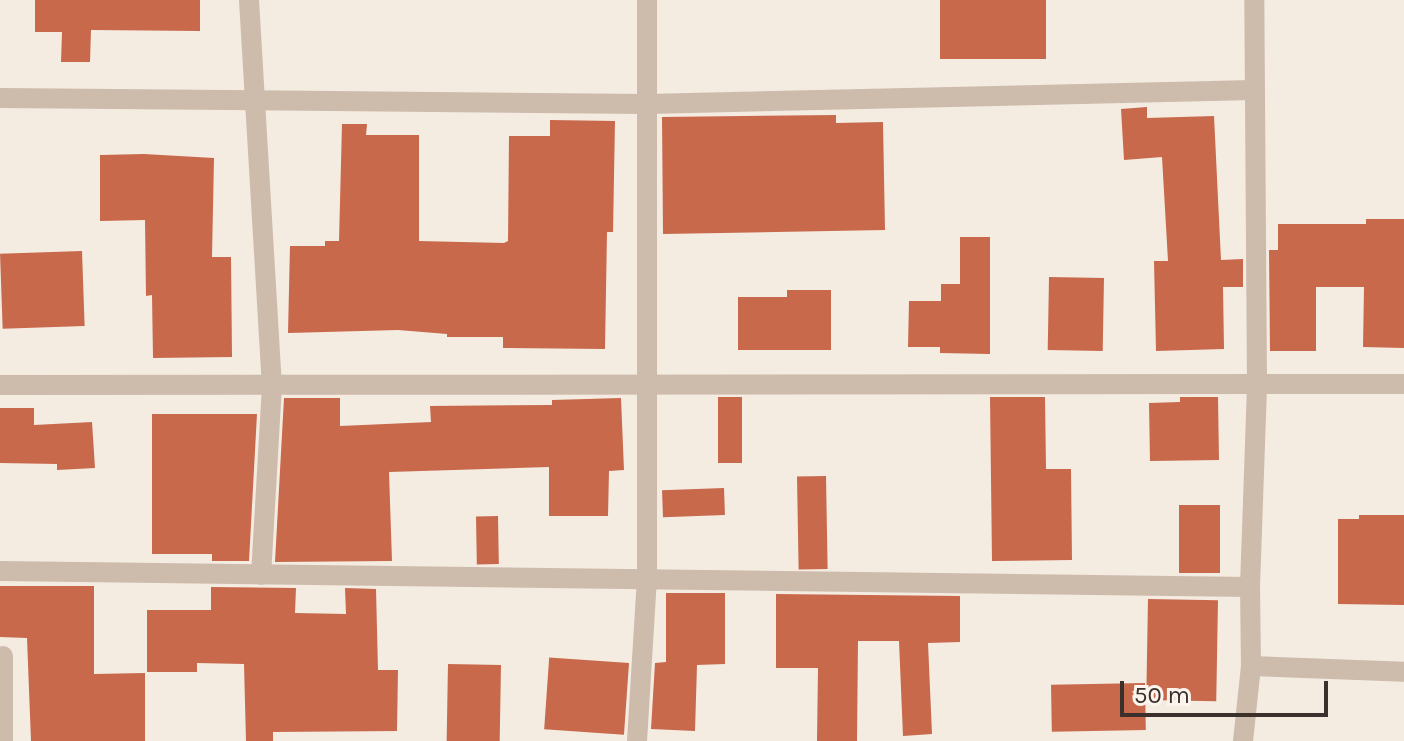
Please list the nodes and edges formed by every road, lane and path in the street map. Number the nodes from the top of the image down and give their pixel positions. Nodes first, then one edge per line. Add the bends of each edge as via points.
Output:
1 (249, 0) edge
2 (647, 0) edge
3 (1254, 0) edge
4 (1254, 90) junction
5 (0, 98) edge
6 (255, 102) junction
7 (647, 104) junction
8 (1404, 384) edge
9 (0, 385) edge
10 (272, 385) junction
11 (1257, 385) junction
12 (649, 386) junction
13 (0, 571) edge
14 (261, 575) junction
15 (647, 577) junction
16 (1250, 587) junction
17 (3, 656) dead end
18 (1251, 666) junction
19 (1404, 672) edge
20 (3, 741) edge
21 (637, 741) edge
22 (1243, 741) edge

1 - 6 street
2 - 7 street
3 - 4 street
4 - 7 street
4 - 11 street
5 - 6 street
6 - 7 street
6 - 10 street
7 - 12 street
8 - 11 street
9 - 10 street
10 - 12 street
10 - 14 street
11 - 12 street
11 - 16 street
12 - 15 street
13 - 14 street
14 - 15 street
15 - 16 street
15 - 21 street
16 - 18 street
17 - 20 street
18 - 19 street
18 - 22 street

